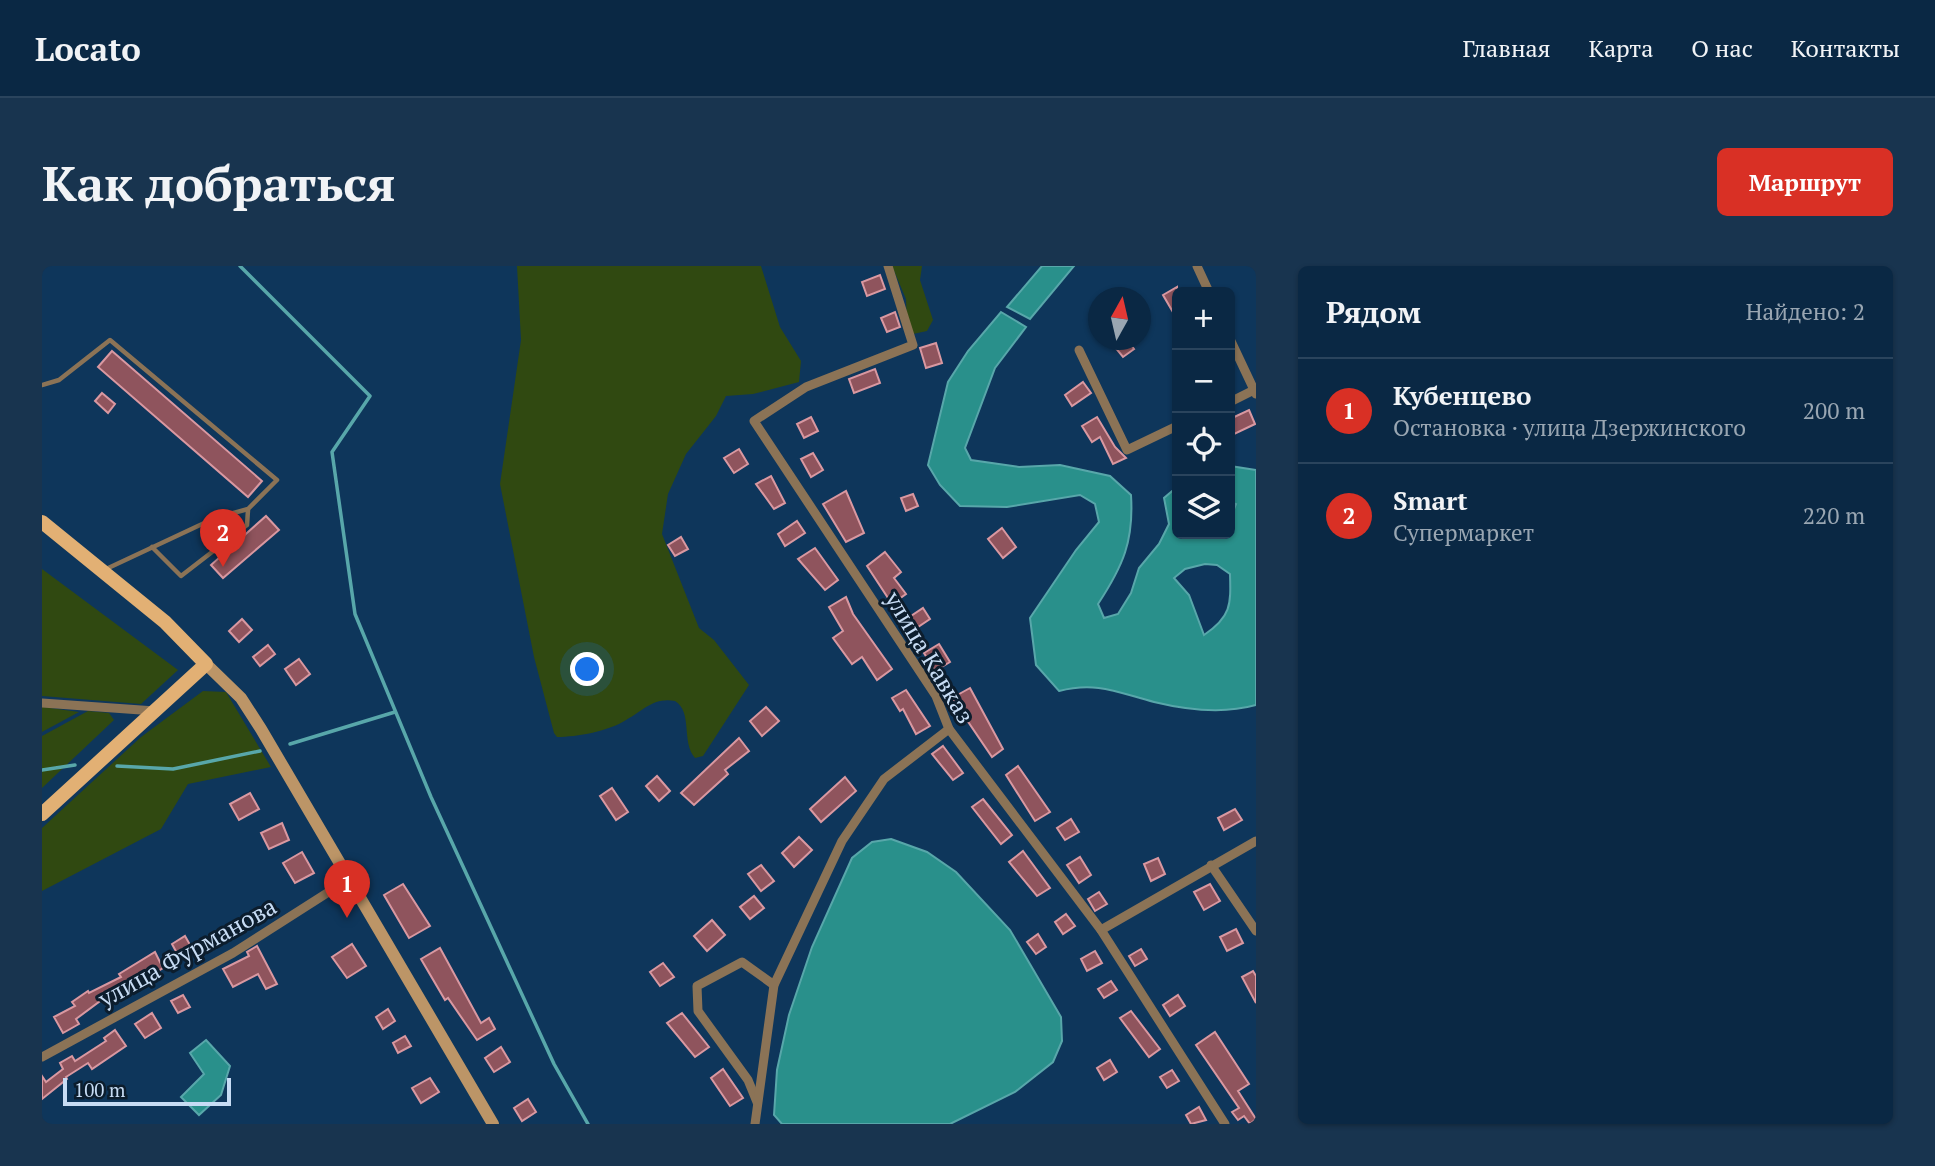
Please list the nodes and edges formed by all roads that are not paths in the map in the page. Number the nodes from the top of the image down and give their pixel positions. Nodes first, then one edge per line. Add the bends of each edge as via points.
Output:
1 (888, 266) edge
2 (1197, 266) edge
3 (1207, 287) edge
4 (1079, 349) dead end
5 (1235, 350) edge
6 (42, 385) edge
7 (1255, 392) edge
8 (1235, 400) edge
9 (1172, 428) edge
10 (248, 509) junction
11 (42, 522) edge
12 (152, 547) junction
13 (103, 571) junction
14 (206, 664) junction
15 (42, 702) edge
16 (155, 711) junction
17 (949, 729) junction
18 (42, 814) edge
19 (1256, 841) edge
20 (1211, 865) junction
21 (349, 879) junction
22 (1101, 930) junction
23 (1256, 931) edge
24 (774, 985) junction
25 (42, 1057) edge
26 (758, 1104) junction
27 (493, 1124) edge
28 (755, 1124) edge
29 (1225, 1124) edge

1 - 17 street, улица Кавказ via 913,345 806,387 754,421 936,696
2 - 3 street
4 - 9 street via 1127,450
5 - 7 street
6 - 10 lane via 58,380 110,340 277,480
7 - 8 street
10 - 12 lane via 215,518
10 - 12 lane via 247,526 181,576
11 - 13 main road
12 - 13 lane
13 - 14 main road via 165,622
14 - 16 main road
14 - 21 main road via 247,708
15 - 16 street
16 - 18 main road
17 - 22 street, улица Кавказ
17 - 24 street via 884,779 849,831
19 - 20 street
20 - 22 street
20 - 23 street
21 - 25 street, улица Фурманова via 233,953
21 - 27 main road
22 - 29 street, улица Кавказ
24 - 26 street
24 - 26 street via 742,962 697,986 698,1011 748,1080
26 - 28 street

